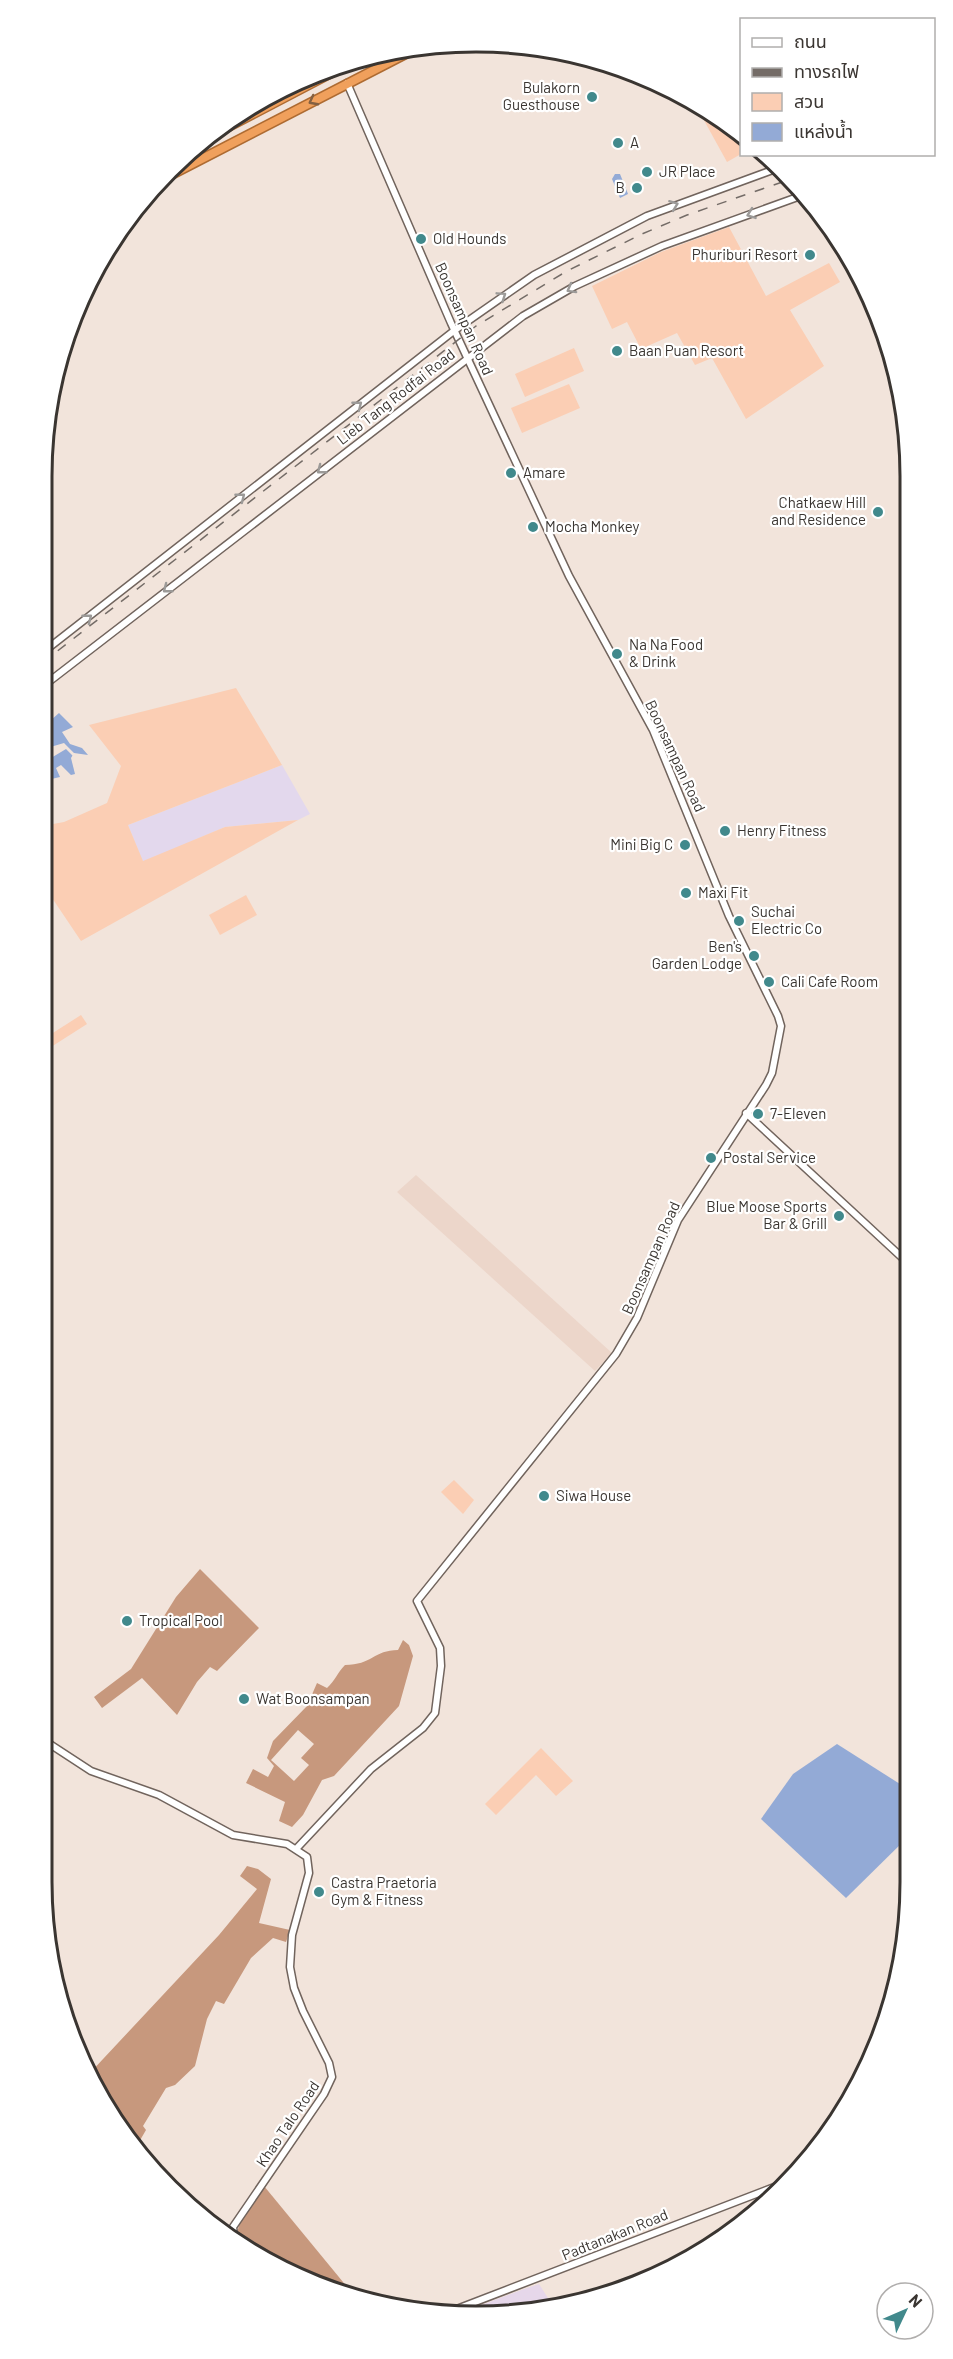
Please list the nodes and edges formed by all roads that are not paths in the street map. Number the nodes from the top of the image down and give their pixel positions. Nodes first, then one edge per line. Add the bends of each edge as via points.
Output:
1 (386, 63) edge
2 (380, 64) edge
3 (373, 69) junction
4 (347, 83) junction
5 (189, 165) edge
6 (770, 171) edge
7 (796, 198) edge
8 (455, 330) junction
9 (467, 357) junction
10 (52, 646) edge
11 (52, 679) edge
12 (746, 1113) junction
13 (900, 1256) edge
14 (52, 1746) edge
15 (297, 1848) junction
16 (768, 2189) edge
17 (233, 2229) edge
18 (465, 2306) edge

1 - 3 highway
2 - 3 highway
3 - 4 highway
4 -> 5 highway
4 - 8 street, Boonsampan Road
8 -> 6 street, Lieb Tang Rodfai Road via 568,255 672,206
7 -> 9 street, Lieb Tang Rodfai Road via 662,246 575,286
8 - 9 street, Boonsampan Road
10 -> 8 street, Lieb Tang Rodfai Road
9 -> 11 street, Lieb Tang Rodfai Road
9 - 12 street, Boonsampan Road via 577,592 653,730 732,924 778,1016 781,1026 772,1073
12 - 13 street
12 - 15 street, Boonsampan Road via 678,1220 637,1318 616,1354 417,1601 440,1648 433,1716 423,1728 383,1756
14 - 15 street via 91,1771 159,1795 232,1835
15 - 17 street, Khao Talo Road via 307,1857 309,1873 292,1935 294,1988 330,2063 332,2077
16 - 18 street, Padtanakan Road

